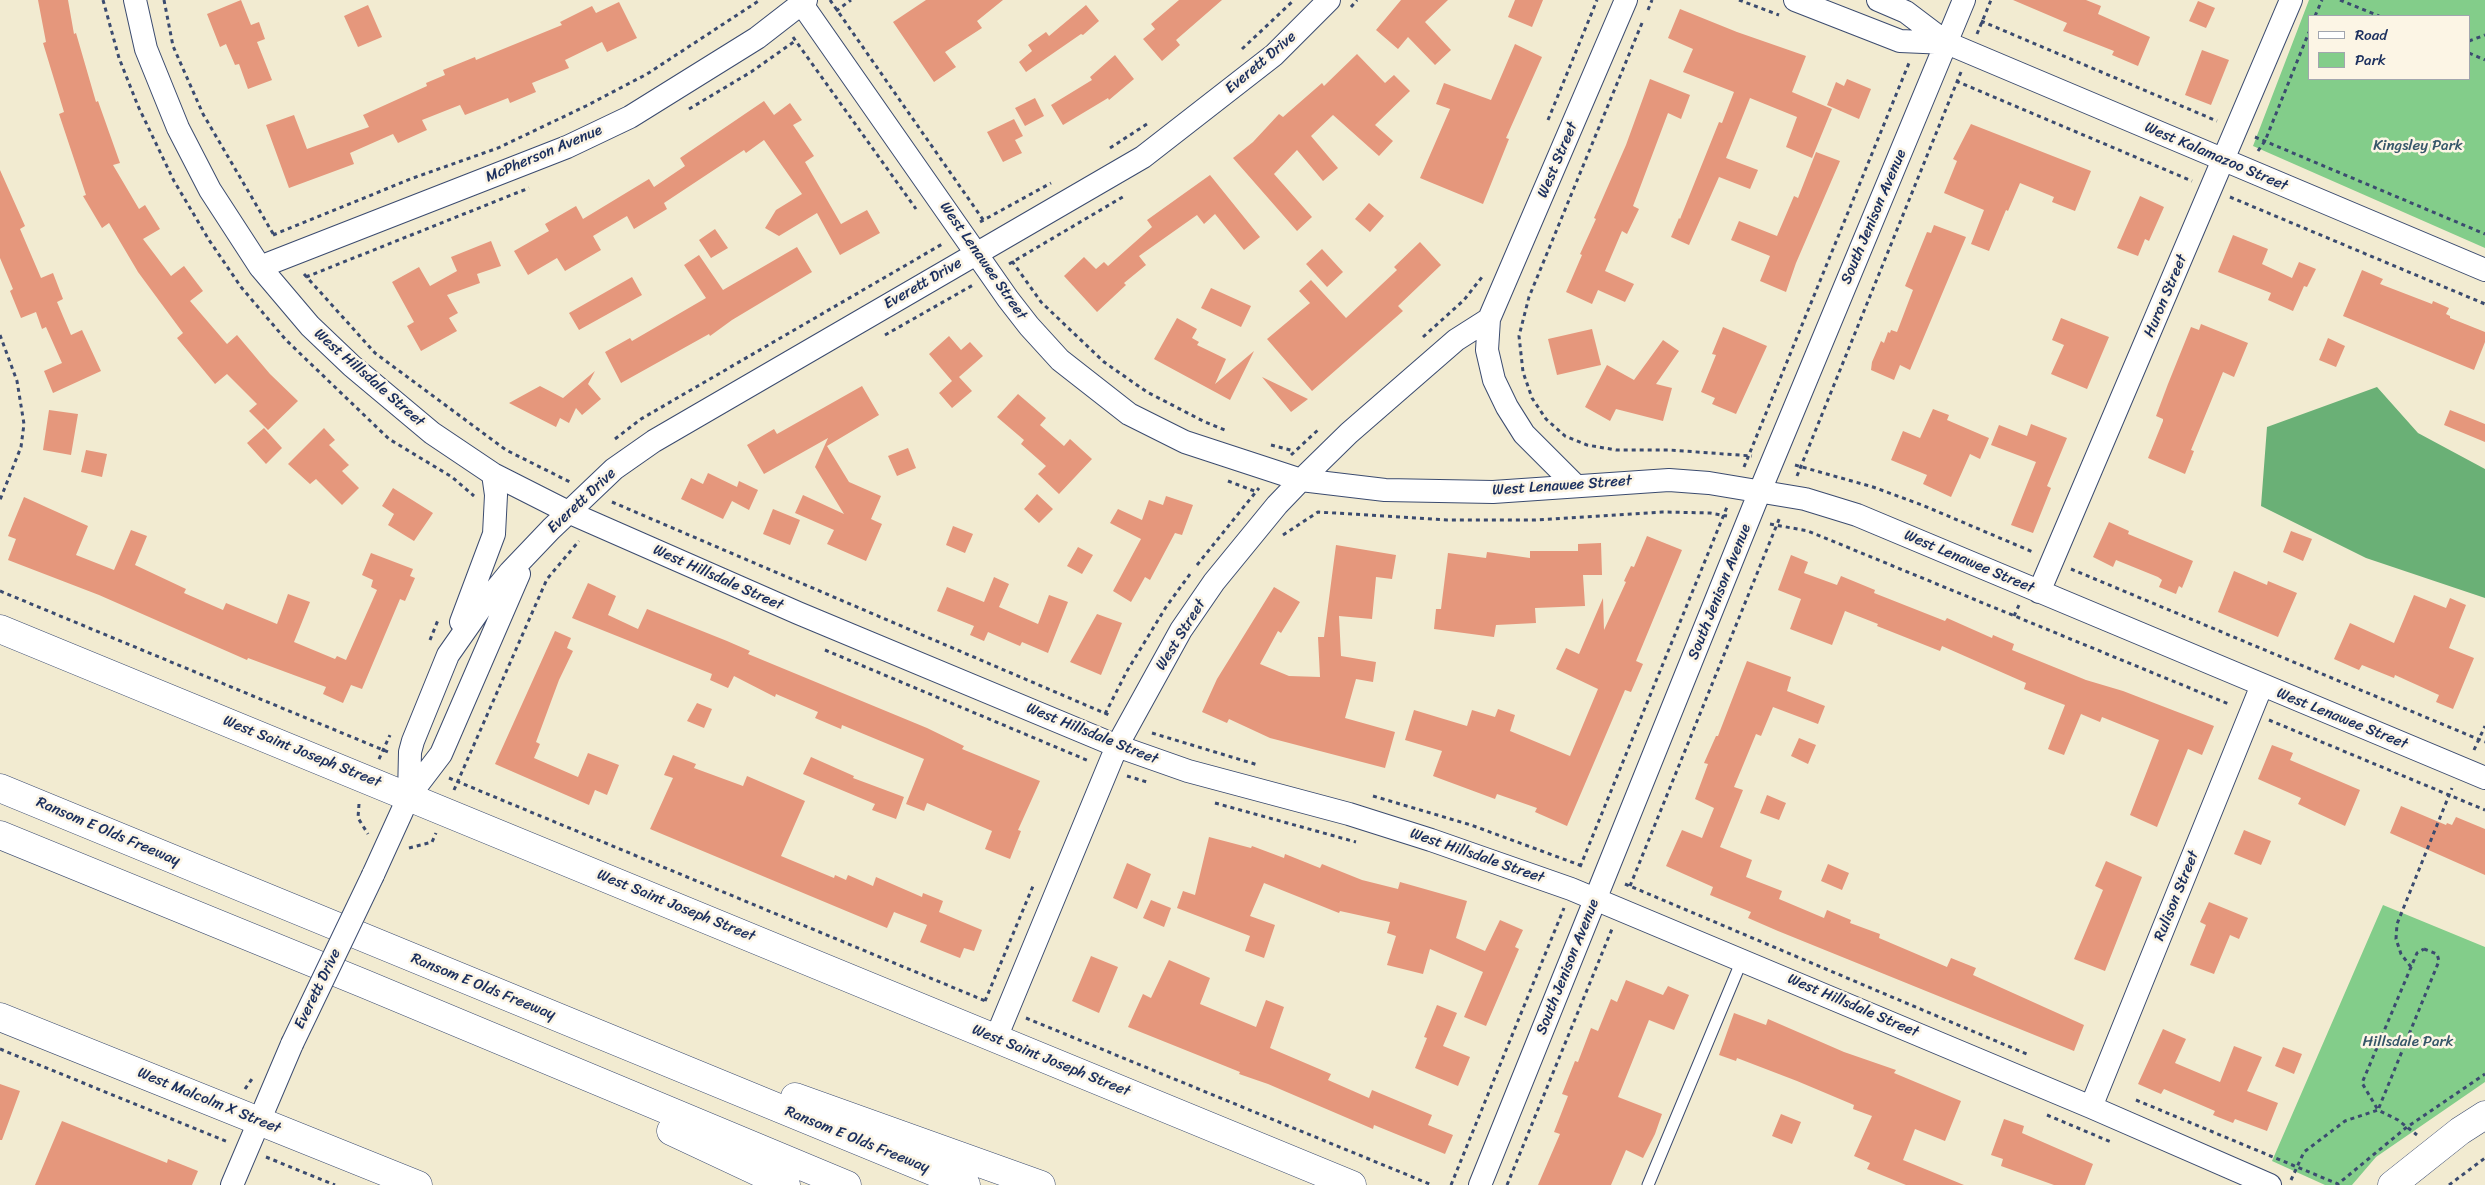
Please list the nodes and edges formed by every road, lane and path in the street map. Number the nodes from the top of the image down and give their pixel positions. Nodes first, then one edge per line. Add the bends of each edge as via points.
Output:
1 (103, 0) edge
2 (134, 0) edge
3 (760, 0) edge
4 (830, 0) edge
5 (1294, 0) edge
6 (1357, 0) edge
7 (1626, 0) edge
8 (1652, 0) edge
9 (1739, 0) edge
10 (1878, 0) edge
11 (1991, 0) edge
12 (2291, 0) edge
13 (2322, 0) edge
14 (2340, 0) edge
15 (802, 1) edge
16 (1962, 4) edge
17 (1337, 7) edge
18 (1789, 8) edge
19 (2315, 15) edge
20 (2377, 15) edge
21 (1982, 22) junction
22 (2485, 34) edge
23 (1918, 41) junction
24 (2470, 41) edge
25 (1946, 43) junction
26 (1240, 51) dead end
27 (1970, 53) junction
28 (2470, 53) edge
29 (2485, 60) edge
30 (1899, 61) dead end
31 (1908, 65) junction
32 (1933, 75) junction
33 (1958, 81) junction
34 (1152, 120) dead end
35 (2237, 129) junction
36 (1107, 151) dead end
37 (2223, 160) junction
38 (1058, 179) dead end
39 (2211, 188) junction
40 (1129, 192) dead end
41 (983, 220) junction
42 (2485, 234) edge
43 (273, 235) dead end
44 (998, 241) junction
45 (978, 253) junction
46 (1013, 262) junction
47 (260, 267) junction
48 (2485, 270) edge
49 (991, 275) junction
50 (2485, 304) edge
51 (1489, 319) junction
52 (0, 335) edge
53 (878, 338) dead end
54 (1235, 434) dead end
55 (1268, 444) dead end
56 (1749, 455) junction
57 (1773, 460) junction
58 (1800, 467) junction
59 (493, 474) junction
60 (1301, 480) junction
61 (1574, 484) junction
62 (1736, 487) junction
63 (1760, 491) junction
64 (1789, 496) junction
65 (618, 498) dead end
66 (0, 500) edge
67 (475, 502) dead end
68 (568, 512) junction
69 (1318, 512) junction
70 (1724, 515) junction
71 (1749, 520) junction
72 (594, 524) junction
73 (1776, 525) junction
74 (1279, 540) dead end
75 (537, 545) junction
76 (2052, 561) junction
77 (0, 591) edge
78 (2039, 592) junction
79 (440, 616) dead end
80 (0, 629) edge
81 (429, 643) dead end
82 (820, 648) dead end
83 (448, 655) junction
84 (2262, 686) junction
85 (2251, 713) junction
86 (2485, 726) edge
87 (391, 733) dead end
88 (2480, 740) junction
89 (2485, 742) edge
90 (1117, 746) junction
91 (384, 750) junction
92 (1139, 753) junction
93 (420, 766) junction
94 (1108, 768) junction
95 (2464, 769) junction
96 (1129, 776) junction
97 (2485, 778) edge
98 (369, 780) junction
99 (458, 781) junction
100 (1125, 785) dead end
101 (1156, 785) dead end
102 (0, 788) edge
103 (2448, 794) junction
104 (409, 796) junction
105 (1210, 802) dead end
106 (2485, 810) edge
107 (446, 811) junction
108 (0, 835) edge
109 (370, 836) dead end
110 (1360, 842) dead end
111 (404, 856) dead end
112 (1571, 889) junction
113 (1597, 899) junction
114 (1553, 907) dead end
115 (1620, 908) junction
116 (1562, 911) junction
117 (1588, 921) junction
118 (1611, 931) junction
119 (1620, 934) dead end
120 (1742, 960) junction
121 (2411, 967) junction
122 (380, 990) junction
123 (540, 1010) junction
124 (1008, 1010) junction
125 (1034, 1010) dead end
126 (0, 1017) edge
127 (1030, 1019) junction
128 (996, 1038) junction
129 (0, 1049) edge
130 (2485, 1074) edge
131 (2091, 1107) junction
132 (2378, 1110) junction
133 (2046, 1114) dead end
134 (2485, 1115) edge
135 (258, 1121) junction
136 (2407, 1127) junction
137 (2120, 1146) dead end
138 (2436, 1149) junction
139 (246, 1150) junction
140 (2485, 1158) edge
141 (2338, 1184) edge
142 (232, 1185) edge
143 (336, 1185) edge
144 (418, 1185) edge
145 (786, 1185) edge
146 (847, 1185) edge
147 (966, 1185) edge
148 (1041, 1185) edge
149 (1352, 1185) edge
150 (1432, 1185) edge
151 (1451, 1185) edge
152 (1480, 1185) edge
153 (1508, 1185) edge
154 (1648, 1185) edge
155 (2270, 1185) edge
156 (2288, 1185) edge
157 (2392, 1185) edge
158 (2449, 1185) edge

1 - 67 path via 119,58 154,140 179,190 241,287 286,340 389,439 452,477 474,495
2 - 47 street, West Hillsdale Street via 146,49 178,128 210,190
3 - 43 path via 647,74 586,106 498,148 413,178
4 - 41 path
5 - 26 path
6 - 17 path
7 - 51 street, West Street
8 - 56 path via 1529,298 1519,336 1522,372 1532,398 1546,419 1565,436 1587,445 1616,450
9 - 18 path
10 - 25 street, West Kalamazoo Street via 1906,12
11 - 21 path
12 - 35 street, Huron Street
13 - 19 path
14 - 20 path
15 - 45 street, West Lenawee Street
15 - 47 street, McPherson Avenue via 757,38 630,117 567,147
16 - 21 path
16 - 25 street, South Jenison Avenue
17 - 44 street, Everett Drive via 1142,157
18 - 23 street, West Kalamazoo Street via 1900,41
21 - 27 path
21 - 35 path
22 - 24 path
23 - 25 street, West Kalamazoo Street
23 - 31 path
25 - 27 street, West Kalamazoo Street
25 - 32 street, South Jenison Avenue
27 - 33 path
27 - 37 street, West Kalamazoo Street
28 - 29 path
30 - 31 path
31 - 32 path
31 - 56 path
32 - 33 path
32 - 57 street, South Jenison Avenue
33 - 39 path
33 - 58 path
34 - 36 path
35 - 37 street, Huron Street
35 - 42 path
37 - 39 street, Huron Street
37 - 48 street, West Kalamazoo Street
38 - 41 path
39 - 50 path
39 - 76 street, Huron Street
40 - 46 path
41 - 44 path
44 - 45 street, Everett Drive
44 - 46 path
45 - 49 street, West Lenawee Street
45 - 68 street, Everett Drive via 654,440 614,469
46 - 49 path
46 - 54 path via 1041,302 1104,362 1147,392
47 - 59 street, West Hillsdale Street via 310,326 352,366 432,433
49 - 53 path
49 - 60 street, West Lenawee Street via 1060,360 1129,414 1185,442
51 - 60 street, West Street via 1456,340 1349,433
51 - 61 street, West Street via 1487,350 1494,380 1507,407 1524,434
52 - 66 path via 17,381 24,424 21,448
55 - 60 path via 1294,451
56 - 57 path
56 - 62 path
57 - 58 path
57 - 63 street, South Jenison Avenue
58 - 64 path
58 - 76 path via 1873,487 1922,505
59 - 68 street, West Hillsdale Street
59 - 83 street via 494,534
60 - 61 street, West Lenawee Street via 1385,490 1493,492
60 - 69 path
60 - 90 street, West Street via 1277,505 1181,630
61 - 62 street, West Lenawee Street via 1669,480
62 - 63 street, West Lenawee Street
62 - 70 path
63 - 64 street, West Lenawee Street
63 - 71 street, South Jenison Avenue
64 - 73 path
64 - 78 street, West Lenawee Street via 1857,515
65 - 72 path
68 - 72 street, West Hillsdale Street
68 - 75 street, Everett Drive
69 - 70 path via 1447,520 1534,520 1662,512
69 - 74 path via 1302,520
70 - 71 path
70 - 112 path
71 - 73 path
71 - 113 street, South Jenison Avenue
72 - 90 street, West Hillsdale Street
72 - 99 path via 547,579
73 - 85 path via 1808,531
73 - 115 path
75 - 83 street, Everett Drive via 483,605
75 - 93 street, Everett Drive via 510,592 440,754
76 - 78 street, Huron Street
76 - 88 path
77 - 91 path
78 - 84 street, West Lenawee Street
79 - 81 path
80 - 98 main road, West Saint Joseph Street
82 - 94 path
83 - 93 street, Everett Drive via 412,741
84 - 85 street, Rulison Street
84 - 95 street, West Lenawee Street
85 - 103 path
85 - 131 street, Rulison Street
86 - 88 path
87 - 91 path
88 - 89 path
88 - 95 path
90 - 92 street, West Hillsdale Street
90 - 94 street, West Street
91 - 93 path
91 - 98 path
92 - 96 path
92 - 112 street, West Hillsdale Street via 1188,771 1404,831
93 - 99 path
93 - 104 street, Everett Drive
94 - 96 path
94 - 124 street, West Street
95 - 97 street, West Lenawee Street
95 - 103 path
96 - 100 path
96 - 101 path
98 - 104 main road, West Saint Joseph Street
98 - 109 path via 360,802 358,818
99 - 107 path
99 - 124 path
102 - 123 main road, Ransom E Olds Freeway
103 - 106 path
103 - 121 path via 2397,924 2398,946
104 - 107 main road, West Saint Joseph Street
104 - 135 street, Everett Drive, bridge
105 - 110 path
107 - 111 path via 432,842 409,848
107 - 128 main road, West Saint Joseph Street
108 - 122 main road
112 - 113 street, West Hillsdale Street
112 - 116 path
113 - 115 street, West Hillsdale Street
113 - 117 street, South Jenison Avenue
114 - 116 path
115 - 118 path
115 - 120 street, West Hillsdale Street
116 - 117 path
116 - 151 path
117 - 118 path
117 - 152 street, South Jenison Avenue
118 - 119 path
118 - 153 path
120 - 131 street, West Hillsdale Street
120 - 154 lane
121 - 132 path via 2362,1083
121 - 132 path via 2417,953 2424,949 2436,954 2439,961
122 - 145 main road via 471,1040
122 - 146 main road
123 - 147 main road, Ransom E Olds Freeway
123 - 148 main road via 834,1110
124 - 127 path
124 - 128 street, West Street
125 - 127 path
126 - 135 main road, West Malcolm X Street
127 - 150 path
128 - 149 main road, West Saint Joseph Street
129 - 139 path
130 - 136 path
131 - 155 street, West Hillsdale Street
132 - 136 path
132 - 156 path via 2345,1121 2304,1152
133 - 137 path
134 - 138 main road
135 - 139 street, Everett Drive
135 - 144 main road, West Malcolm X Street
136 - 138 path
136 - 141 path
138 - 157 main road
139 - 142 street, Everett Drive
139 - 143 path
140 - 158 path

